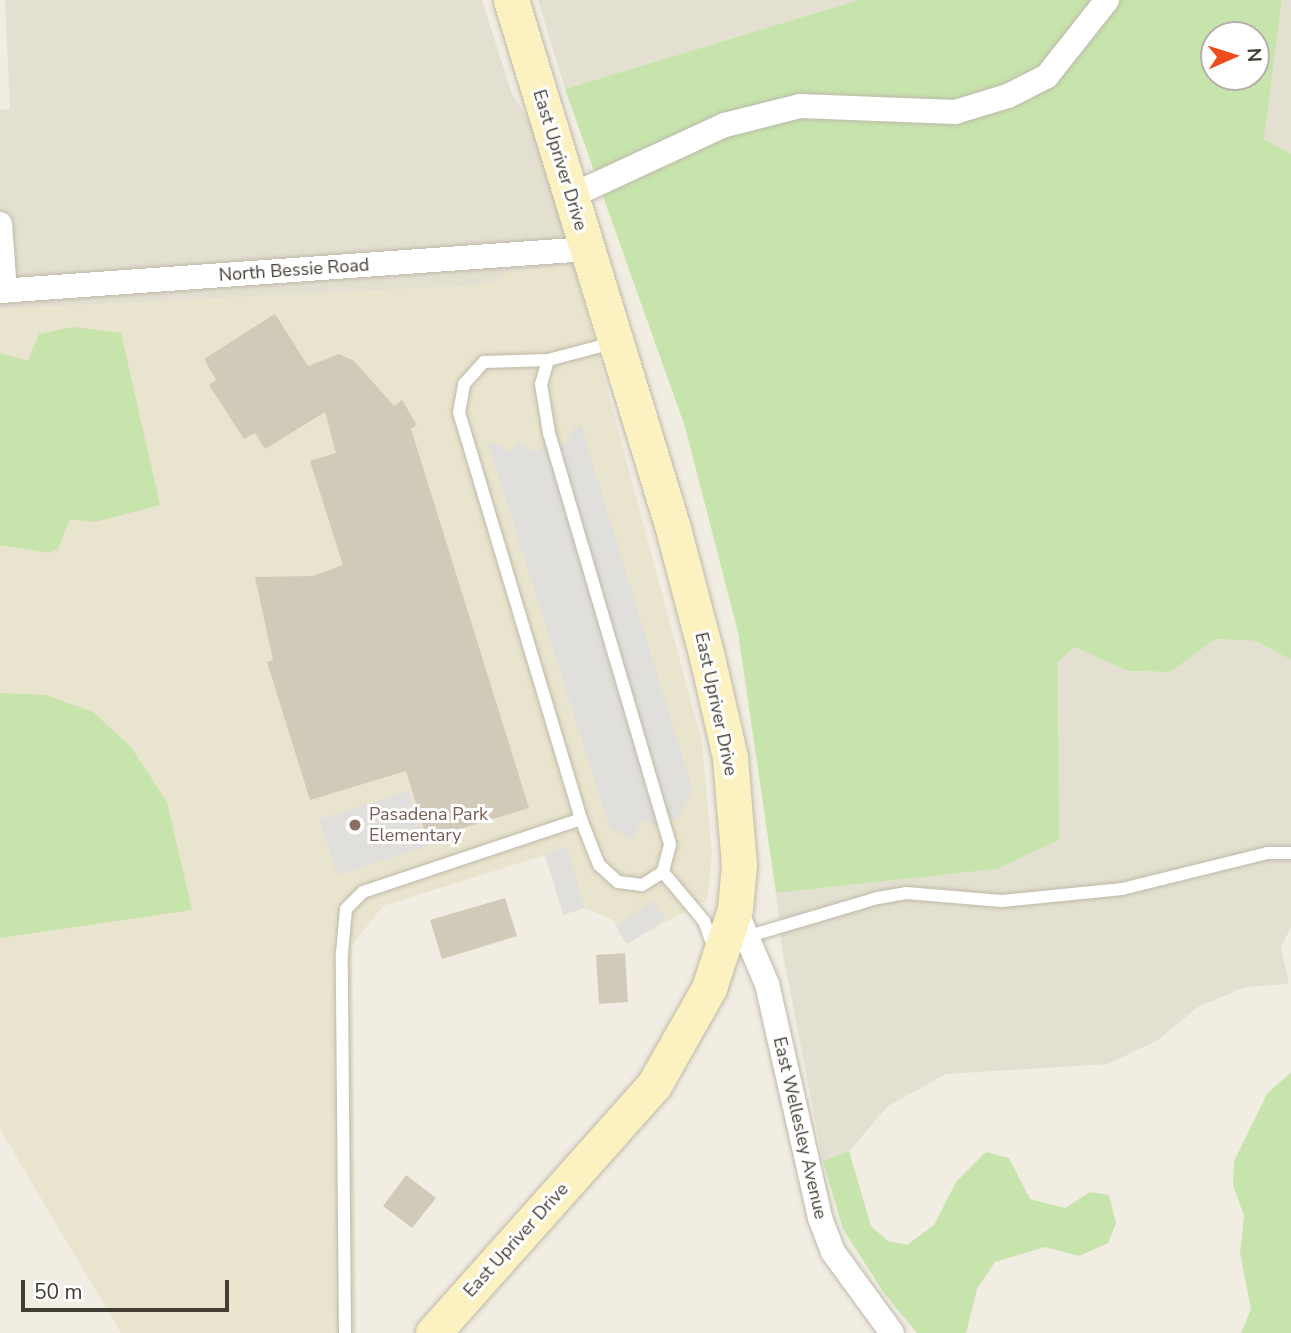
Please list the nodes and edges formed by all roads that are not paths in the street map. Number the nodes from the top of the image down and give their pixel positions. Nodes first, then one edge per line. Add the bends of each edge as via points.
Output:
1 (511, 0) edge
2 (1107, 0) edge
3 (571, 195) junction
4 (0, 224) edge
5 (587, 249) junction
6 (2, 291) edge
7 (617, 342) junction
8 (548, 360) junction
9 (581, 819) junction
10 (1291, 853) edge
11 (663, 872) junction
12 (741, 923) junction
13 (718, 961) junction
14 (345, 1333) edge
15 (433, 1333) edge
16 (892, 1333) edge

1 - 3 main road, East Upriver Drive
2 - 3 street via 1047,76 1008,96 955,112 800,106 725,125
3 - 5 main road, East Upriver Drive
4 - 6 street
5 - 6 street, North Bessie Road
5 - 7 main road, East Upriver Drive
7 - 8 lane
7 - 12 main road, East Upriver Drive via 673,528 730,757
8 - 9 lane via 484,362 464,384 459,413
8 - 11 lane via 541,384 549,433 664,814 670,845
9 - 11 lane via 599,865 618,882 642,885
9 - 14 lane via 363,892 346,909 342,953
10 - 12 lane via 1267,853 1122,889 1002,901 906,894 878,898 827,916
11 - 13 lane via 705,921
12 - 13 main road, East Upriver Drive
12 - 16 street, East Wellesley Avenue via 767,984 820,1218 833,1252
13 - 15 main road, East Upriver Drive via 688,1029 654,1085

